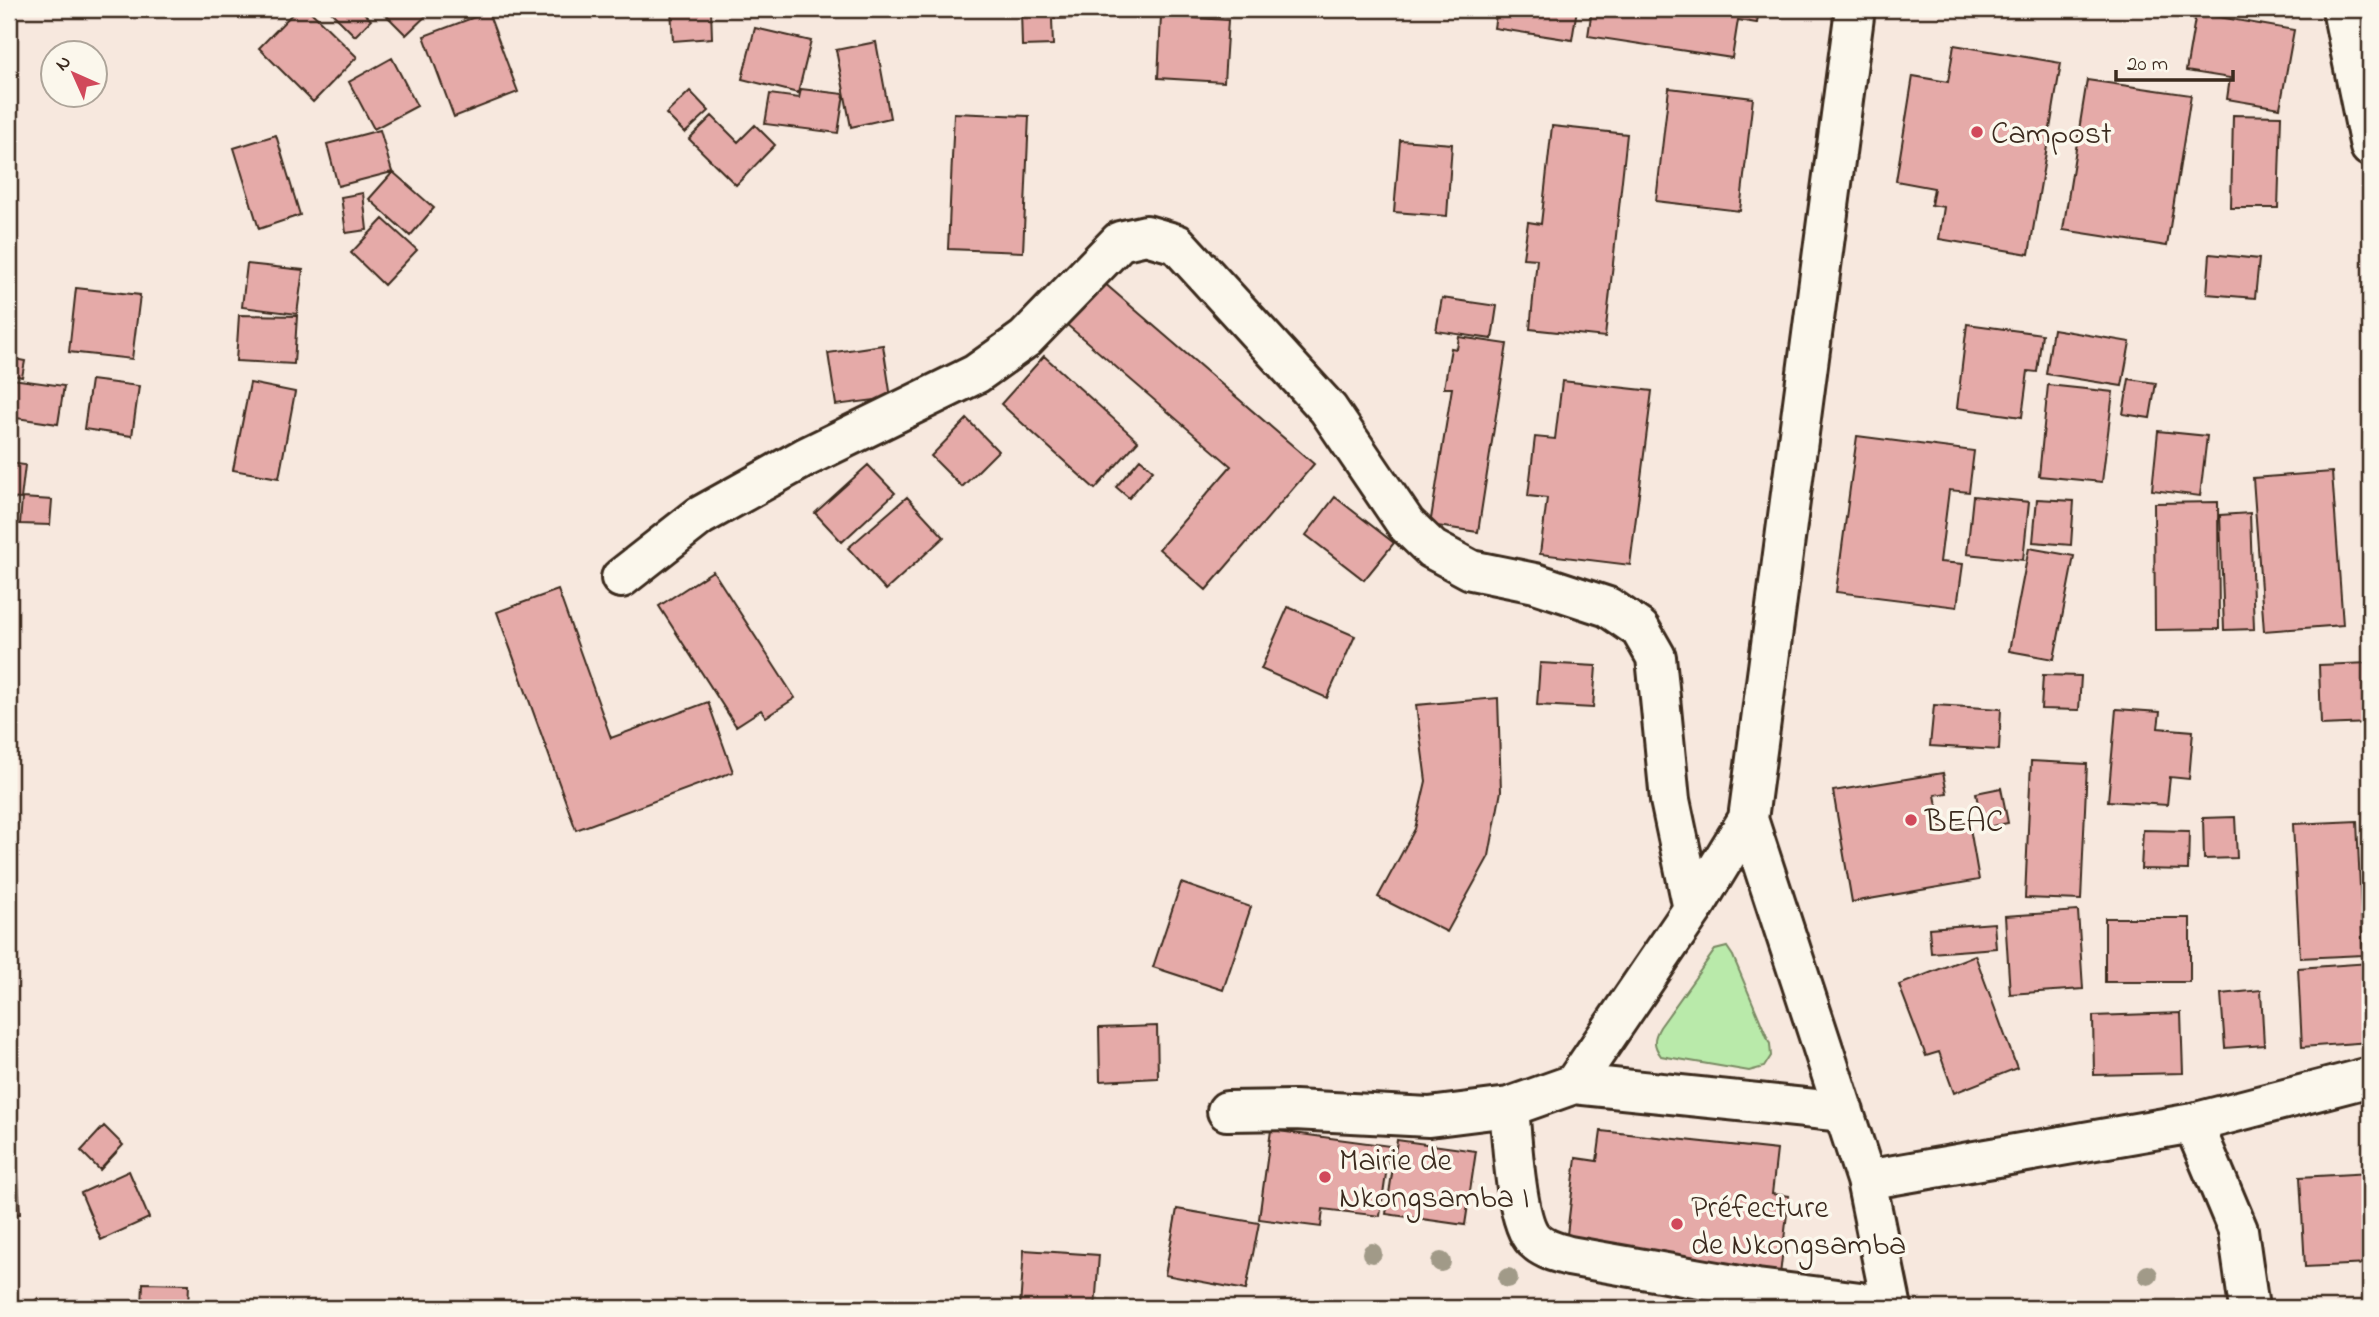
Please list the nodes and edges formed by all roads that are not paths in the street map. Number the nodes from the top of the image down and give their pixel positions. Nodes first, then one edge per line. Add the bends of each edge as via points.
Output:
1 (1855, 9) edge
2 (2342, 9) edge
3 (2370, 147) edge
4 (621, 578) dead end
5 (1748, 819) junction
6 (1693, 909) junction
7 (2370, 1077) edge
8 (1574, 1084) junction
9 (1509, 1107) junction
10 (1227, 1111) dead end
11 (1844, 1112) junction
12 (2193, 1122) junction
13 (1866, 1180) junction
14 (1892, 1307) edge
15 (2249, 1308) edge

1 - 5 street
2 - 3 street
4 - 6 street via 700,516 806,457 976,374 1025,339 1120,241 1146,235 1177,243 1328,409 1406,524 1432,550 1471,570 1535,583 1608,607 1640,629 1656,657 1670,800
5 - 6 street
5 - 11 street
6 - 8 street
7 - 12 street
8 - 9 street
8 - 11 street
9 - 10 street via 1429,1117
9 - 14 street via 1518,1200 1532,1239 1548,1250 1757,1289
11 - 13 street
12 - 13 street
12 - 15 street via 2238,1230
13 - 14 street

